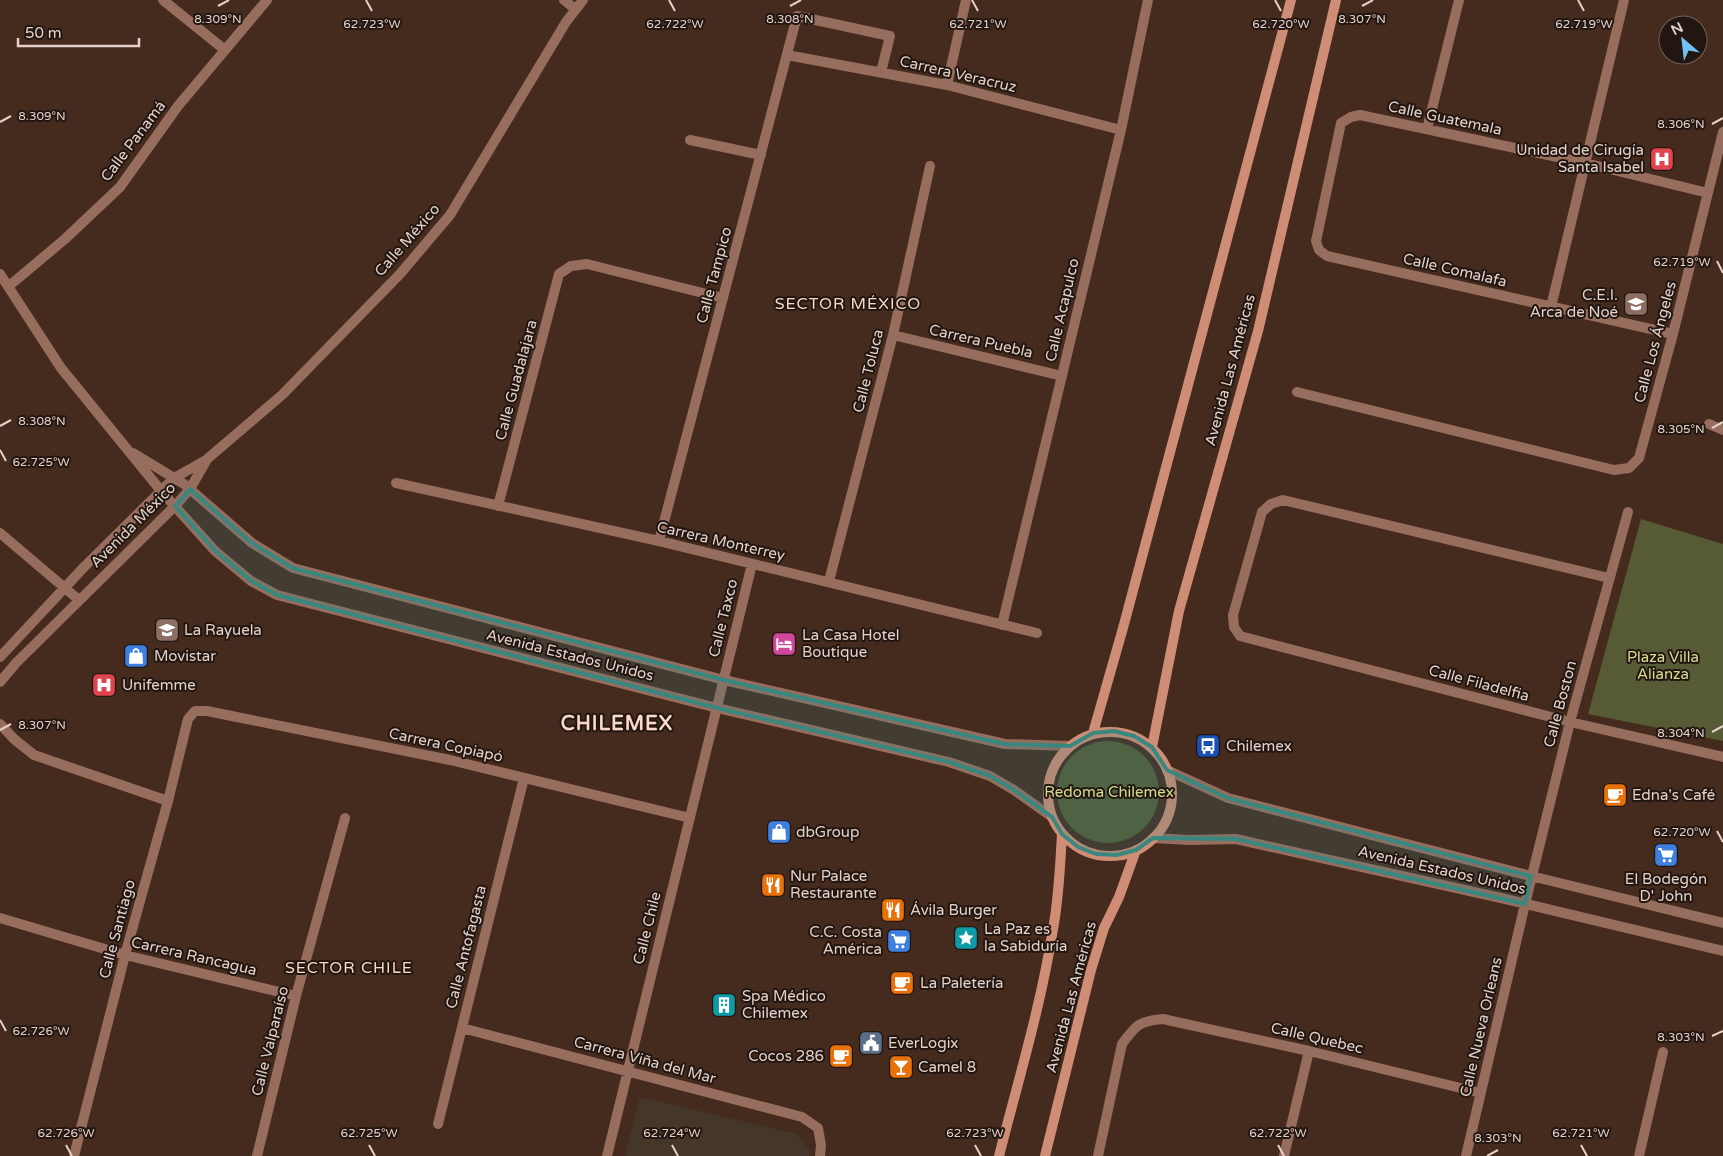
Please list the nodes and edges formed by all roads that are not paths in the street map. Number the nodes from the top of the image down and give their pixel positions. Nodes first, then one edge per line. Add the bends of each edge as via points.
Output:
1 (163, 0) edge
2 (267, 0) edge
3 (564, 0) edge
4 (583, 0) edge
5 (966, 0) edge
6 (1148, 0) edge
7 (1290, 0) edge
8 (1336, 0) edge
9 (1459, 0) edge
10 (1624, 0) edge
11 (575, 9) junction
12 (225, 50) junction
13 (787, 55) junction
14 (882, 72) junction
15 (947, 85) junction
16 (1427, 129) junction
17 (1121, 130) junction
18 (1723, 132) edge
19 (690, 140) dead end
20 (761, 155) junction
21 (1585, 163) junction
22 (930, 166) dead end
23 (1708, 193) junction
24 (1320, 250) joint
25 (0, 274) edge
26 (9, 286) junction
27 (723, 298) junction
28 (1551, 307) junction
29 (1673, 334) junction
30 (893, 335) junction
31 (1062, 376) junction
32 (1297, 392) dead end
33 (1709, 424) dead end
34 (1723, 430) edge
35 (126, 449) junction
36 (206, 460) junction
37 (174, 478) junction
38 (396, 483) dead end
39 (190, 489) junction
40 (162, 492) junction
41 (175, 506) junction
42 (498, 506) junction
43 (1628, 512) dead end
44 (0, 533) edge
45 (659, 542) junction
46 (752, 564) junction
47 (1609, 578) junction
48 (829, 581) junction
49 (64, 588) junction
50 (79, 600) junction
51 (1002, 625) junction
52 (1037, 633) dead end
53 (0, 657) edge
54 (724, 680) junction
55 (0, 682) edge
56 (717, 708) junction
57 (195, 711) joint
58 (1570, 722) junction
59 (0, 724) edge
60 (1093, 733) junction
61 (1070, 746) junction
62 (1152, 747) junction
63 (1723, 757) edge
64 (1167, 770) junction
65 (524, 778) junction
66 (168, 801) junction
67 (1052, 817) junction
68 (345, 818) dead end
69 (690, 818) junction
70 (1062, 834) junction
71 (1153, 838) junction
72 (1136, 850) junction
73 (1532, 876) junction
74 (1525, 904) junction
75 (0, 918) edge
76 (1723, 923) edge
77 (1723, 951) edge
78 (125, 955) junction
79 (296, 996) junction
80 (462, 1028) junction
81 (1309, 1051) junction
82 (1662, 1052) dead end
83 (628, 1071) junction
84 (1481, 1092) junction
85 (438, 1124) dead end
86 (74, 1156) edge
87 (257, 1156) edge
88 (607, 1156) edge
89 (820, 1156) edge
90 (999, 1156) edge
91 (1045, 1156) edge
92 (1098, 1156) edge
93 (1284, 1156) edge
94 (1466, 1156) edge
95 (1639, 1156) edge

1 - 12 street
2 - 12 street, Calle Panamá
3 - 11 street
4 - 11 street, Calle México
5 - 15 street
6 - 17 street, Calle Acapulco
7 - 60 main road
8 - 62 main road, Avenida Las Américas via 1258,331 1179,611
9 - 16 street
10 - 21 street
11 - 36 street, Calle México via 450,215 400,274 282,395
12 - 26 street, Calle Panamá via 178,106 120,187
13 - 14 street, Carrera Veracruz
13 - 14 street, Calle Tampico via 797,16 890,36
13 - 20 street, Calle Tampico
14 - 15 street, Carrera Veracruz
15 - 17 street, Carrera Veracruz
16 - 21 street, Calle Guatemala
16 - 24 street, Calle Guatemala via 1360,115 1351,116 1341,123 1316,241
17 - 31 street, Calle Acapulco
18 - 23 street, Calle Los Ángeles
19 - 20 street
20 - 27 street, Calle Tampico
21 - 23 street, Calle Guatemala
21 - 28 street
22 - 30 street, Calle Toluca
23 - 29 street, Calle Los Ángeles
24 - 28 street, Calle Comalafa via 1327,256
25 - 26 street, Avenida Estados Unidos
26 - 35 street, Avenida Estados Unidos via 61,368
27 - 42 street, Calle Guadalajara via 588,264 570,266 560,274
27 - 45 street, Calle Tampico
28 - 29 street, Calle Comalafa
29 - 32 street, Calle Los Ángeles via 1640,458 1629,468 1614,470
30 - 31 street, Carrera Puebla
30 - 48 street, Calle Toluca
31 - 51 street, Calle Acapulco
33 - 34 street
35 - 37 street, Avenida Estados Unidos
35 - 40 street, Avenida Estados Unidos
36 - 37 street, Avenida México
36 - 39 street, Avenida México
37 - 39 street, Avenida Estados Unidos
37 - 40 street, Avenida México
38 - 42 street, Carrera Monterrey
39 - 41 street, Avenida México
39 - 54 street, Avenida Estados Unidos via 252,543 293,568
40 - 41 street, Avenida Estados Unidos
40 - 49 street, Avenida México
41 - 50 street, Avenida México
41 - 56 street, Avenida Estados Unidos via 214,551 251,581 277,595
42 - 45 street, Carrera Monterrey
43 - 47 street, Calle Boston
44 - 49 street
45 - 46 street, Carrera Monterrey
46 - 48 street, Carrera Monterrey
46 - 54 street, Calle Taxco
47 - 58 street, Calle Boston
47 - 58 street, Calle Filadelfia via 1283,500 1262,512 1233,615 1234,627 1240,636
48 - 51 street, Carrera Monterrey
49 - 50 street
49 - 53 street, Avenida México
50 - 55 street, Avenida México
51 - 52 street, Carrera Monterrey
54 - 56 street, Calle Taxco
54 - 61 street, Avenida Estados Unidos via 1005,744
56 - 67 street, Avenida Estados Unidos via 949,762 990,776
56 - 69 street, Calle Chile
57 - 65 street, Carrera Copiapó via 440,758
57 - 66 street, Calle Santiago via 188,719
58 - 63 street, Calle Filadelfia
58 - 73 street, Calle Boston
59 - 66 street via 34,755
60 - 61 main road
60 - 62 main road via 1114,732 1134,736
61 - 67 main road via 1059,757 1050,776 1047,796
62 - 64 main road
64 - 71 main road via 1171,803 1165,822
64 - 73 street, Avenida Estados Unidos via 1228,798
65 - 69 street, Carrera Copiapó
65 - 80 street, Calle Antofagasta
66 - 78 street, Calle Santiago
67 - 70 main road
68 - 79 street, Calle Valparaíso
69 - 83 street, Calle Chile
70 - 72 main road via 1078,847 1096,854 1117,855
70 - 90 main road, Avenida Las Américas via 1053,930
71 - 72 main road
71 - 74 street, Avenida Estados Unidos via 1236,839
72 - 91 main road, Avenida Las Américas via 1104,928 1091,970
73 - 74 street, Calle Boston
73 - 76 street, Avenida Estados Unidos
74 - 77 street, Avenida Estados Unidos
74 - 84 street, Calle Nueva Orleans
75 - 78 street, Carrera Rancagua
78 - 79 street, Carrera Rancagua
78 - 86 street, Calle Santiago
79 - 87 street, Calle Valparaíso
80 - 83 street, Carrera Viña del Mar
80 - 85 street, Calle Antofagasta
81 - 84 street, Calle Quebec
81 - 92 street, Calle Quebec via 1163,1019 1145,1021 1132,1030 1122,1044
81 - 93 street
82 - 95 street
83 - 88 street, Calle Chile
83 - 89 street, Carrera Viña del Mar via 802,1117 818,1128 822,1145
84 - 94 street, Calle Nueva Orleans

